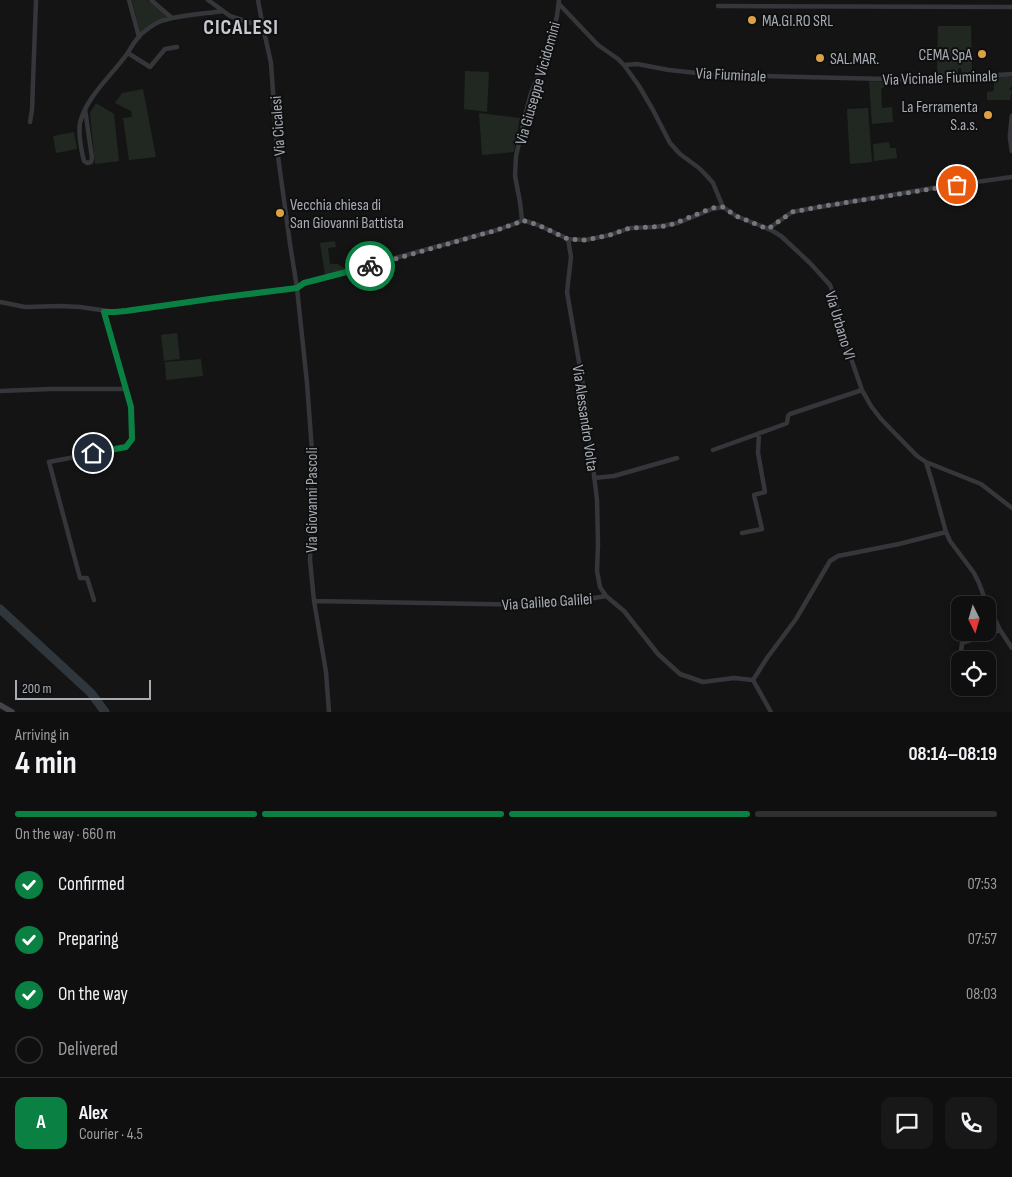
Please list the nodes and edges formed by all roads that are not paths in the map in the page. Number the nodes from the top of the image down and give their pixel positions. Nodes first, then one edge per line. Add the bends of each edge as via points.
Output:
1 (36, 0) edge
2 (129, 0) edge
3 (151, 0) edge
4 (208, 0) edge
5 (258, 0) edge
6 (559, 2) edge
7 (718, 6) dead end
8 (1012, 7) edge
9 (223, 12) junction
10 (172, 18) junction
11 (263, 27) junction
12 (138, 37) junction
13 (177, 47) dead end
14 (128, 53) junction
15 (624, 65) junction
16 (1012, 74) edge
17 (838, 78) joint
18 (85, 109) junction
19 (1012, 116) edge
20 (30, 122) dead end
21 (1012, 151) edge
22 (1012, 177) edge
23 (723, 207) junction
24 (522, 220) junction
25 (768, 229) junction
26 (568, 239) junction
27 (297, 288) junction
28 (0, 302) edge
29 (104, 312) junction
30 (126, 389) junction
31 (862, 390) junction
32 (0, 391) edge
33 (759, 433) junction
34 (713, 450) dead end
35 (677, 458) dead end
36 (926, 462) junction
37 (594, 478) junction
38 (1012, 508) edge
39 (946, 532) junction
40 (742, 533) dead end
41 (606, 596) junction
42 (984, 596) edge
43 (94, 600) dead end
44 (314, 601) junction
45 (996, 622) edge
46 (1000, 630) junction
47 (1012, 648) edge
48 (961, 651) edge
49 (753, 680) junction
50 (0, 705) edge
51 (12, 712) edge
52 (329, 712) edge
53 (771, 712) edge

1 - 20 street
2 - 12 street
3 - 10 street
4 - 9 street
5 - 11 street, Via Cicalesi
6 - 15 street via 598,45
6 - 24 street, Via Giuseppe Vicidomini via 550,46 531,93 516,156 515,176
7 - 8 street
9 - 10 street
9 - 11 street
10 - 12 street via 150,27
11 - 27 street, Via Cicalesi via 271,63 277,149
12 - 14 street
13 - 14 street via 165,49 150,67
14 - 18 street
15 - 17 street, Via Fiuminale via 716,75
15 - 23 street via 670,143 713,183
16 - 17 street, Via Vicinale Fiuminale via 927,80
18 - 18 street via 92,158 87,163 80,137
19 - 21 street
22 - 25 street via 792,212
23 - 25 street, Via Urbano VI
23 - 26 street via 712,208 668,226 630,228 594,238
24 - 26 street
24 - 27 street via 497,230 304,283
25 - 31 street, Via Urbano VI via 796,249 830,285
26 - 37 street, Via Alessandro Volta via 571,257 567,292
27 - 29 street
27 - 44 street, Via Giovanni Pascoli via 312,451 310,560
28 - 29 street via 25,307 80,307
29 - 30 street
30 - 32 street
30 - 43 street via 131,407 132,439 126,447 48,462 80,578 88,578
31 - 33 street via 790,414 787,423
31 - 36 street, Via Urbano VI via 881,419
33 - 34 street
33 - 40 street via 758,452 765,492 754,495 762,529
35 - 37 street via 614,476
36 - 38 street, Via Urbano VI via 981,484
36 - 39 street
37 - 41 street, Via Alessandro Volta via 598,544 596,571
39 - 42 street via 980,583
39 - 49 street via 838,556 830,561 796,619
41 - 44 street, Via Galileo Galilei via 532,605
41 - 49 street, Via Galileo Galilei via 624,611 658,654 680,674 703,682 734,678
44 - 52 street, Via Giovanni Pascoli
45 - 46 street
46 - 47 street
46 - 48 street via 962,643
49 - 53 street
50 - 51 main road

